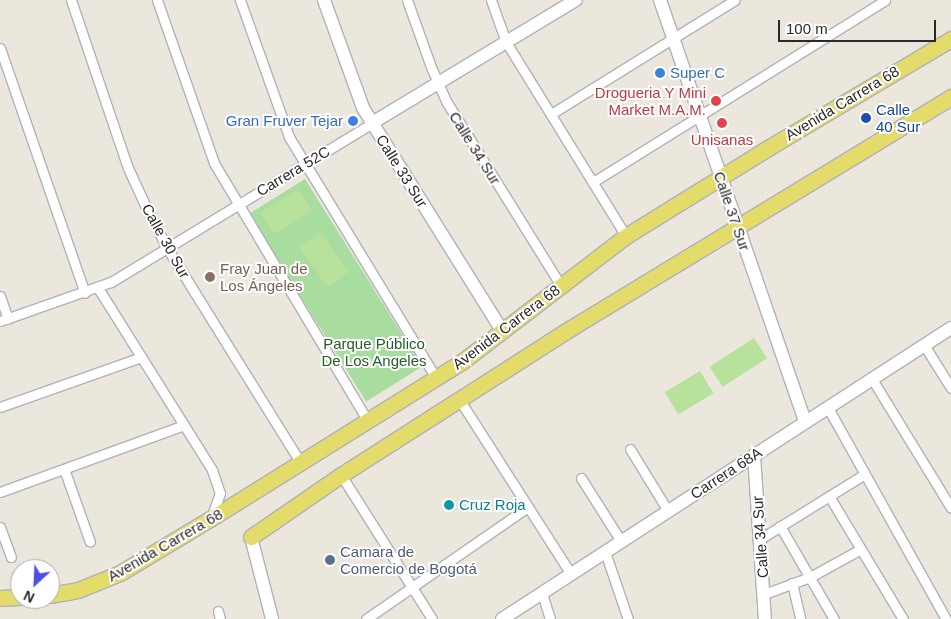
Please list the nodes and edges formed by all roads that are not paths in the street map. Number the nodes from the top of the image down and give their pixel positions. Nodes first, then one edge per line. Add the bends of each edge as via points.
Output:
1 (71, 0) edge
2 (157, 0) edge
3 (240, 0) edge
4 (324, 0) edge
5 (407, 0) edge
6 (491, 0) edge
7 (574, 0) edge
8 (660, 0) edge
9 (735, 0) edge
10 (885, 0) edge
11 (673, 38) junction
12 (951, 39) edge
13 (506, 42) junction
14 (0, 48) edge
15 (437, 84) junction
16 (951, 97) edge
17 (551, 114) junction
18 (699, 115) junction
19 (372, 123) junction
20 (305, 163) junction
21 (720, 177) junction
22 (593, 182) junction
23 (238, 204) junction
24 (737, 225) junction
25 (626, 236) junction
26 (167, 248) junction
27 (561, 286) junction
28 (98, 288) junction
29 (85, 292) junction
30 (0, 296) edge
31 (4, 320) edge
32 (951, 328) edge
33 (503, 332) junction
34 (924, 345) junction
35 (141, 357) junction
36 (436, 378) junction
37 (872, 379) junction
38 (951, 388) edge
39 (459, 399) junction
40 (0, 407) edge
41 (828, 408) junction
42 (368, 421) junction
43 (805, 422) junction
44 (184, 425) junction
45 (630, 449) dead end
46 (754, 455) junction
47 (301, 462) junction
48 (64, 469) junction
49 (865, 474) junction
50 (341, 476) junction
51 (580, 478) dead end
52 (0, 492) edge
53 (829, 496) junction
54 (528, 507) junction
55 (951, 508) edge
56 (668, 511) junction
57 (210, 520) junction
58 (780, 526) junction
59 (0, 527) edge
60 (251, 537) joint
61 (760, 539) junction
62 (621, 541) junction
63 (90, 542) dead end
64 (861, 549) junction
65 (605, 552) junction
66 (11, 557) dead end
67 (571, 574) junction
68 (810, 577) junction
69 (792, 583) junction
70 (412, 588) junction
71 (60, 593) edge
72 (542, 593) junction
73 (764, 594) junction
74 (272, 619) edge
75 (366, 619) edge
76 (432, 619) edge
77 (502, 619) edge
78 (550, 619) edge
79 (628, 619) edge
80 (765, 619) edge
81 (800, 619) edge
82 (834, 619) edge
83 (903, 619) edge
84 (946, 619) edge

1 - 26 street, Calle 30 Sur via 132,176
2 - 23 street via 207,148
3 - 20 street via 284,124
4 - 19 street, Calle 33 Sur via 357,96
5 - 15 street, Calle 34 Sur
6 - 13 street
7 - 13 street, Carrera 52C
8 - 11 street, Calle 37 Sur
9 - 11 street
10 - 18 street
11 - 17 street
11 - 18 street, Calle 37 Sur
12 - 21 main road, Avenida Carrera 68
13 - 15 street, Carrera 52C
13 - 17 street
14 - 29 street
15 - 19 street, Carrera 52C
15 - 27 street, Calle 34 Sur
16 - 24 main road, Avenida Carrera 68
17 - 22 street
18 - 21 street, Calle 37 Sur
18 - 22 street
19 - 20 street, Carrera 52C
19 - 33 street, Calle 33 Sur
20 - 23 street, Carrera 52C
20 - 36 street
21 - 24 street, Calle 37 Sur
21 - 25 main road, Avenida Carrera 68
22 - 25 street
23 - 26 street, Carrera 52C
23 - 42 street
24 - 39 main road, Avenida Carrera 68
24 - 43 street, Calle 37 Sur
25 - 27 main road, Avenida Carrera 68
26 - 28 street, Carrera 52C
26 - 47 street, Calle 30 Sur
27 - 33 main road, Avenida Carrera 68
28 - 29 street, Carrera 52C
28 - 35 street
29 - 31 street, Carrera 52C
30 - 31 street
32 - 34 street, Carrera 68A
33 - 36 main road, Avenida Carrera 68
34 - 37 street, Carrera 68A
34 - 38 street
35 - 40 street
35 - 44 street
36 - 42 main road, Avenida Carrera 68
37 - 41 street, Carrera 68A
37 - 55 street
39 - 50 main road, Avenida Carrera 68
39 - 54 street
41 - 43 street, Carrera 68A
41 - 49 street
42 - 47 main road, Avenida Carrera 68
43 - 46 street, Carrera 68A
44 - 48 street
44 - 57 street via 218,482 219,498
45 - 56 street
46 - 56 street, Carrera 68A
46 - 61 street, Calle 34 Sur
47 - 57 main road, Avenida Carrera 68
48 - 52 street
48 - 63 street
49 - 53 street
49 - 84 street
50 - 60 main road, Avenida Carrera 68
50 - 70 street
51 - 62 street
53 - 58 street
53 - 64 street
54 - 67 street
54 - 70 street
56 - 62 street, Carrera 68A
57 - 71 main road, Avenida Carrera 68 via 112,577
58 - 61 street
58 - 68 street
59 - 66 street
60 - 74 street
61 - 73 street, Calle 34 Sur
62 - 65 street, Carrera 68A
64 - 68 street
64 - 83 street
65 - 67 street, Carrera 68A
65 - 79 street
67 - 72 street, Carrera 68A
68 - 69 street
68 - 82 street
69 - 73 street
69 - 81 street
70 - 75 street
70 - 76 street
72 - 77 street, Carrera 68A
72 - 78 street
73 - 80 street, Calle 34 Sur

